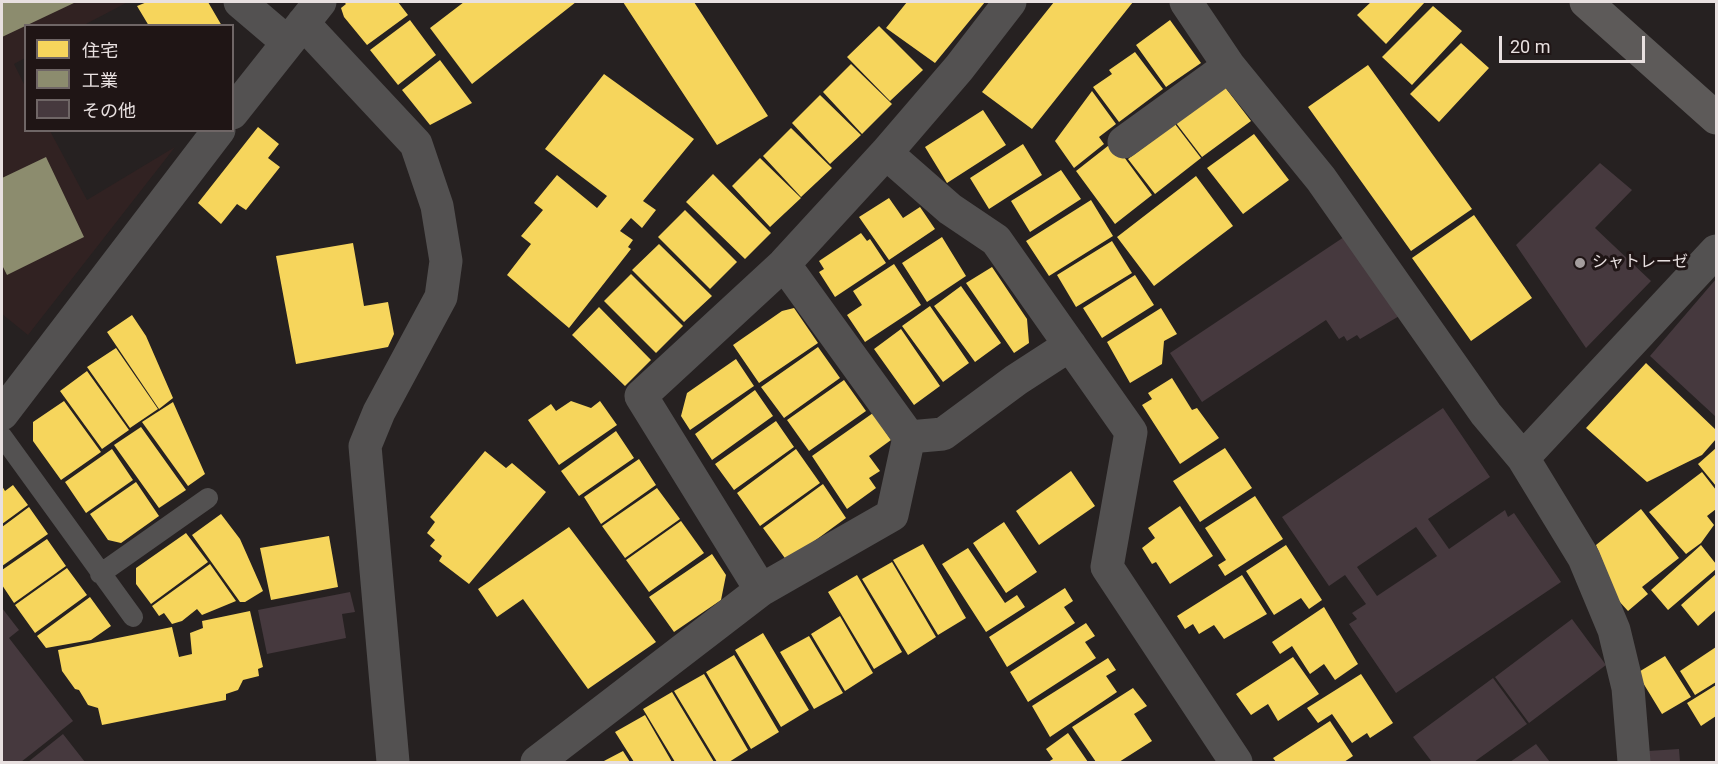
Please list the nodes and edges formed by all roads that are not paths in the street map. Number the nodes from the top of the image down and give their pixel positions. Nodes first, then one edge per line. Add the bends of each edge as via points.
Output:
1 (240, 2) edge
2 (1010, 2) edge
3 (1186, 2) edge
4 (1586, 2) edge
5 (304, 22) edge
6 (1229, 66) junction
7 (234, 110) edge
8 (1716, 118) edge
9 (217, 132) edge
10 (1124, 142) dead end
11 (886, 153) junction
12 (1716, 250) edge
13 (784, 264) junction
14 (1070, 345) junction
15 (2, 414) edge
16 (2, 436) edge
17 (909, 437) junction
18 (1522, 458) junction
19 (208, 498) dead end
20 (100, 574) junction
21 (761, 590) junction
22 (134, 618) dead end
23 (393, 762) edge
24 (537, 762) edge
25 (1236, 762) edge
26 (1634, 762) edge

1 - 5 street
2 - 11 street
3 - 6 street
4 - 8 main road
5 - 7 street
5 - 23 street via 416,144 437,206 446,261 441,297 365,446
6 - 10 street
6 - 18 street via 1321,179 1486,414
9 - 15 street
11 - 13 street
11 - 14 street via 950,208 996,240
12 - 18 street
13 - 17 street
13 - 21 street via 641,396
14 - 17 street via 943,434
14 - 25 street via 1131,432 1107,567
16 - 20 lane
17 - 21 street via 892,515
18 - 26 street via 1584,558 1614,630 1628,688
19 - 20 lane
20 - 22 lane
21 - 24 street

